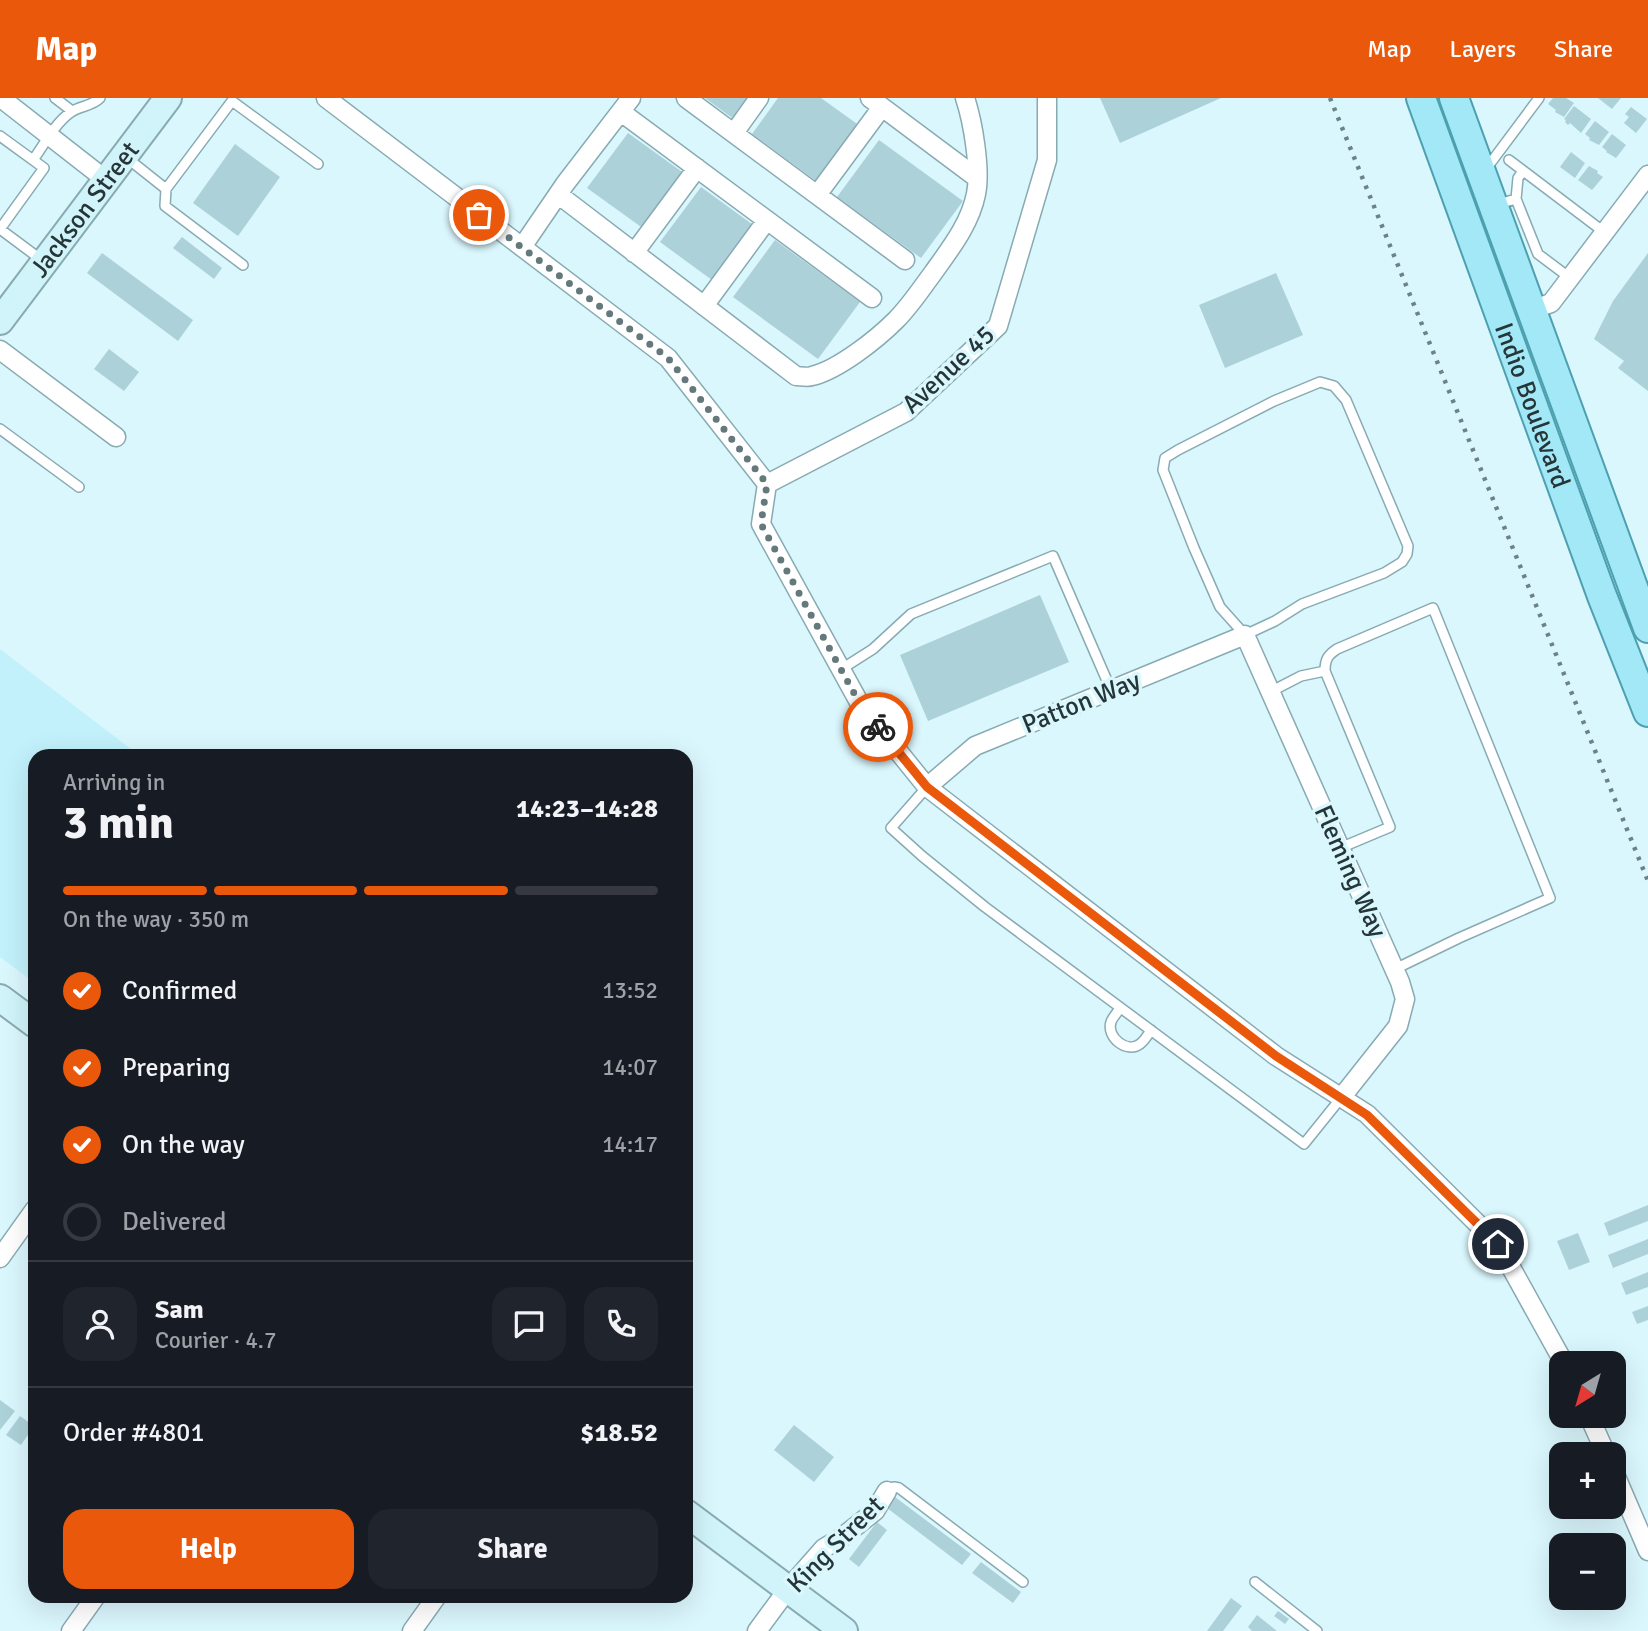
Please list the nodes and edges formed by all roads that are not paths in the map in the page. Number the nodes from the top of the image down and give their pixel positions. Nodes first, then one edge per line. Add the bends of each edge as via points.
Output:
1 (55, 98) edge
2 (100, 98) edge
3 (168, 98) edge
4 (326, 98) edge
5 (686, 98) edge
6 (759, 98) edge
7 (965, 98) edge
8 (1047, 98) edge
9 (1421, 98) edge
10 (1440, 98) edge
11 (1454, 98) edge
12 (1539, 98) edge
13 (1, 100) edge
14 (876, 103) edge
15 (626, 105) edge
16 (72, 111) junction
17 (734, 133) junction
18 (0, 136) edge
19 (50, 137) junction
20 (124, 156) junction
21 (33, 160) junction
22 (1509, 160) dead end
23 (318, 164) dead end
24 (1478, 164) junction
25 (697, 169) junction
26 (1447, 171) junction
27 (1523, 171) junction
28 (1648, 175) edge
29 (977, 178) junction
30 (106, 180) junction
31 (166, 189) junction
32 (559, 195) junction
33 (817, 195) junction
34 (1505, 202) junction
35 (767, 220) junction
36 (1604, 232) junction
37 (522, 247) junction
38 (634, 253) junction
39 (905, 260) dead end
40 (44, 262) junction
41 (243, 265) dead end
42 (1570, 278) junction
43 (872, 298) dead end
44 (704, 306) junction
45 (1531, 310) junction
46 (0, 321) edge
47 (0, 350) edge
48 (1519, 372) junction
49 (0, 429) edge
50 (116, 437) dead end
51 (1556, 471) junction
52 (767, 484) junction
53 (79, 487) dead end
54 (1646, 619) edge
55 (1245, 635) junction
56 (841, 670) junction
57 (1325, 671) junction
58 (1633, 676) junction
59 (1111, 690) junction
60 (1270, 692) junction
61 (1648, 712) edge
62 (927, 787) junction
63 (1340, 848) junction
64 (1395, 969) junction
65 (0, 998) edge
66 (1121, 1008) junction
67 (28, 1019) edge
68 (1151, 1030) junction
69 (1340, 1098) junction
70 (28, 1219) edge
71 (0, 1258) edge
72 (1557, 1351) edge
73 (887, 1491) joint
74 (1626, 1500) edge
75 (693, 1518) edge
76 (1648, 1551) edge
77 (1023, 1582) dead end
78 (1255, 1582) dead end
79 (788, 1589) junction
80 (91, 1603) edge
81 (432, 1603) edge
82 (71, 1631) edge
83 (412, 1631) edge
84 (757, 1631) edge
85 (844, 1631) edge
86 (1317, 1631) edge

1 - 16 lane
2 - 16 lane
3 - 20 main road, Jackson Street
4 - 37 street
5 - 17 street
6 - 17 street
7 - 29 street
8 - 52 street, Avenue 45 via 1047,160 998,326 906,412
9 - 26 main road, Indio Boulevard
10 - 24 main road
11 - 24 main road, Indio Boulevard
12 - 24 lane
13 - 19 street
14 - 29 street
14 - 33 street
15 - 25 street
15 - 32 street
16 - 19 lane
17 - 33 street
18 - 21 lane
19 - 21 lane
19 - 30 street
20 - 30 main road, Jackson Street
20 - 31 lane
21 - 40 lane via 44,169 0,229
22 - 27 lane
23 - 31 lane via 232,101
24 - 34 main road, Indio Boulevard
25 - 35 street
25 - 38 street
26 - 45 main road via 1475,212 1503,289
26 - 48 main road, Indio Boulevard
27 - 34 lane
27 - 36 lane
28 - 36 street
29 - 44 street via 964,225 913,301 836,366 810,377 796,376
30 - 40 main road, Jackson Street
31 - 41 lane via 165,206
32 - 37 street
32 - 38 street
33 - 39 street
34 - 42 lane via 1538,254
34 - 45 main road, Indio Boulevard
35 - 43 street
35 - 44 street
36 - 42 street
37 - 52 street via 668,358
38 - 44 street
40 - 46 main road, Jackson Street
42 - 45 street via 1551,303
45 - 48 main road via 1521,336
45 - 54 main road, Indio Boulevard
47 - 50 street
48 - 51 main road, Indio Boulevard
49 - 53 lane
51 - 54 main road via 1584,513 1615,593
51 - 58 main road, Indio Boulevard
52 - 56 street via 761,524
54 - 58 main road via 1634,643
55 - 55 lane via 1220,607 1163,470 1165,458 1274,401 1320,382 1334,386 1346,400 1408,546 1407,554 1384,573 1302,604
55 - 59 street, Patton Way
55 - 60 street, Fleming Way
56 - 59 lane via 873,649 911,614 1053,556
56 - 62 street via 860,704
57 - 60 lane via 1300,676
57 - 63 lane via 1390,827
57 - 64 lane via 1328,656 1337,649 1433,608 1550,898
58 - 61 main road, Indio Boulevard
59 - 62 street, Patton Way via 975,746
60 - 63 street, Fleming Way
62 - 66 lane via 891,828 985,907
62 - 69 street via 1276,1056
63 - 64 street, Fleming Way
64 - 69 street, Fleming Way via 1405,999 1398,1026
65 - 67 main road
66 - 68 lane
66 - 68 lane via 1110,1023 1121,1045 1139,1045
68 - 69 lane via 1304,1144
69 - 72 street via 1367,1115 1498,1244
70 - 71 street
73 - 77 lane via 899,1488
73 - 79 street, King Street via 875,1511 824,1548
74 - 76 street
75 - 79 main road
78 - 86 lane
79 - 84 street, King Street
79 - 85 main road
80 - 82 street
81 - 83 street

